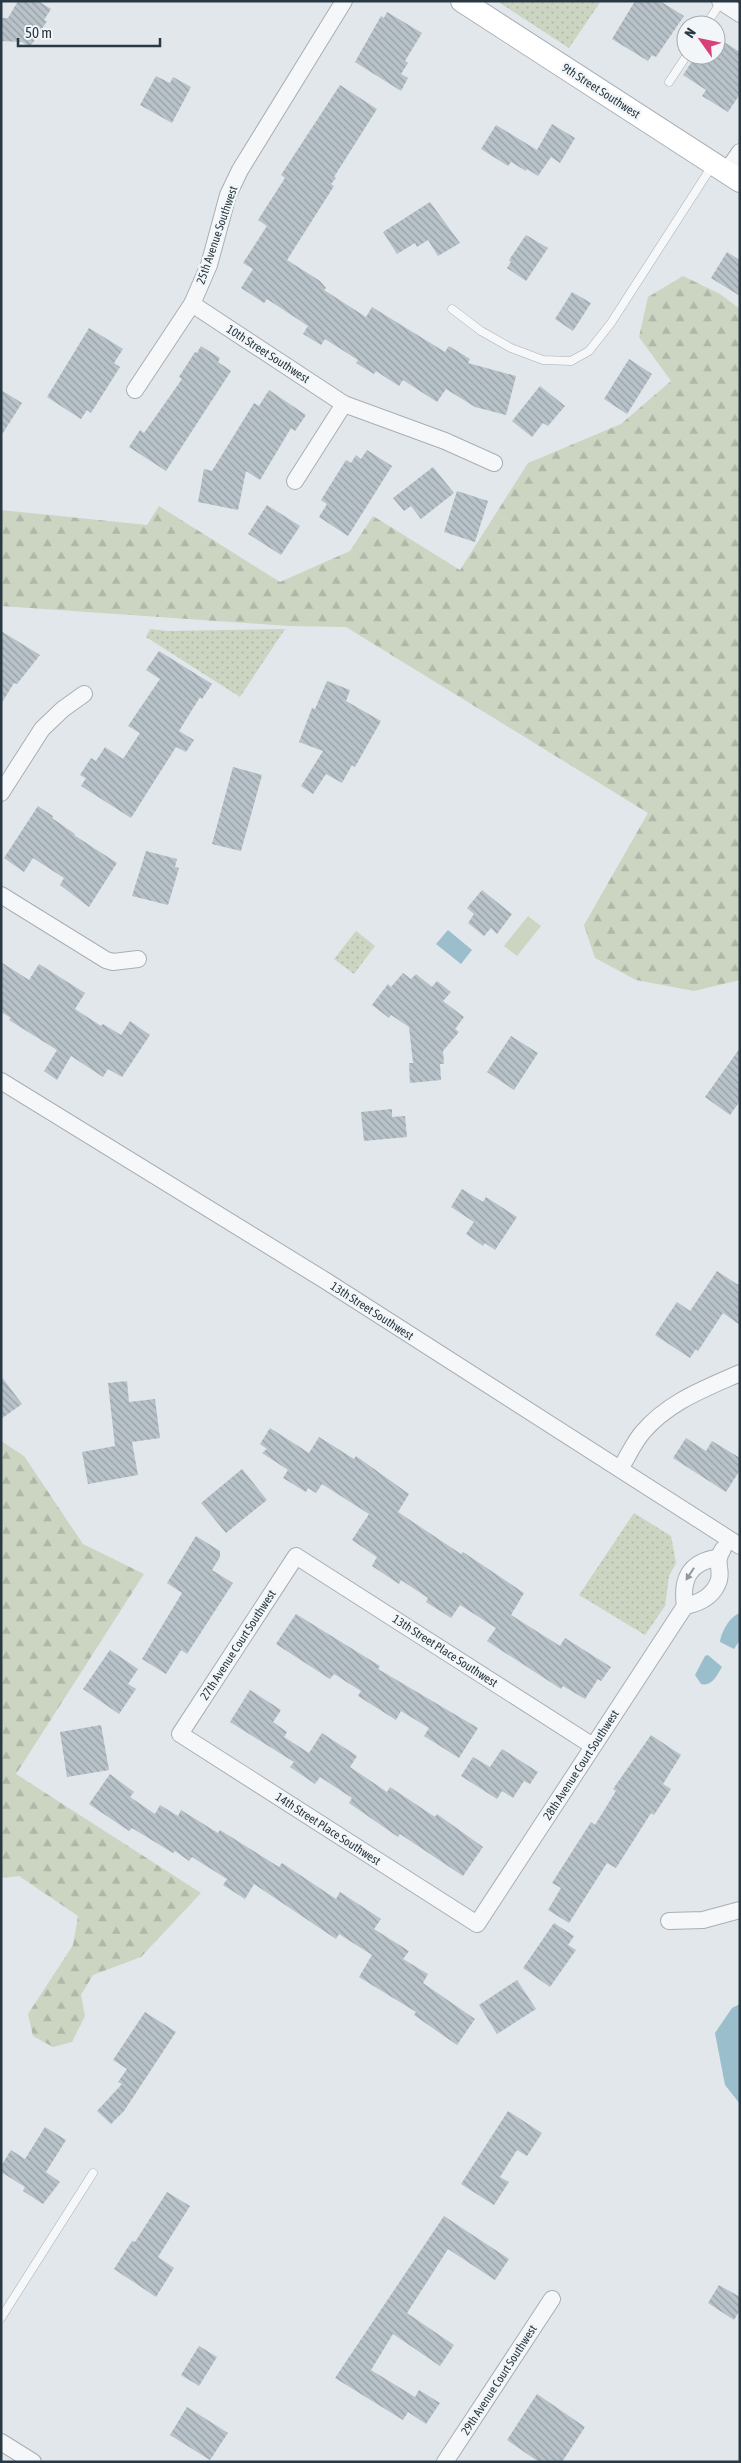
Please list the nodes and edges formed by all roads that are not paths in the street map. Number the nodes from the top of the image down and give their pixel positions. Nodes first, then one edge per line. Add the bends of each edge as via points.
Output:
1 (344, 1) edge
2 (462, 1) edge
3 (721, 1) edge
4 (740, 14) edge
5 (712, 15) edge
6 (680, 65) edge
7 (669, 82) dead end
8 (740, 152) edge
9 (727, 172) edge
10 (192, 304) junction
11 (452, 309) dead end
12 (135, 390) dead end
13 (344, 404) junction
14 (494, 463) dead end
15 (295, 482) dead end
16 (84, 694) dead end
17 (1, 793) edge
18 (1, 895) edge
19 (138, 959) dead end
20 (1, 1081) edge
21 (740, 1373) edge
22 (620, 1469) junction
23 (734, 1543) edge
24 (296, 1556) joint
25 (717, 1558) junction
26 (685, 1606) junction
27 (180, 1734) joint
28 (593, 1746) junction
29 (740, 1910) edge
30 (669, 1921) dead end
31 (477, 1924) joint
32 (93, 2173) dead end
33 (552, 2299) dead end
34 (1, 2318) edge
35 (1, 2442) edge
36 (33, 2462) edge
37 (445, 2462) edge

1 - 10 street, 25th Avenue Southwest via 240,170 228,195 209,265
2 - 9 main road, 9th Street Southwest
3 - 4 street
3 - 5 lane
6 - 7 lane
8 - 9 street
9 - 11 lane via 590,351 572,361 543,360 511,348
10 - 12 street, 25th Avenue Southwest
10 - 13 street, 10th Street Southwest
13 - 14 street, 10th Street Southwest via 445,441
13 - 15 street
16 - 17 street via 42,730
18 - 19 street via 106,960
20 - 22 street, 13th Street Southwest via 326,1281
21 - 22 street via 682,1398 660,1415 641,1434
22 - 23 street, 13th Street Southwest
23 - 25 street
24 - 27 street, 27th Avenue Court Southwest
24 - 28 street, 13th Street Place Southwest
25 -> 26 street via 704,1560 689,1574 684,1588
25 - 26 street via 719,1580 714,1590 707,1598
26 - 28 street, 28th Avenue Court Southwest
27 - 31 street, 14th Street Place Southwest
28 - 31 street, 28th Avenue Court Southwest
29 - 30 street via 703,1920
32 - 34 lane
33 - 37 street, 29th Avenue Court Southwest
35 - 36 street

